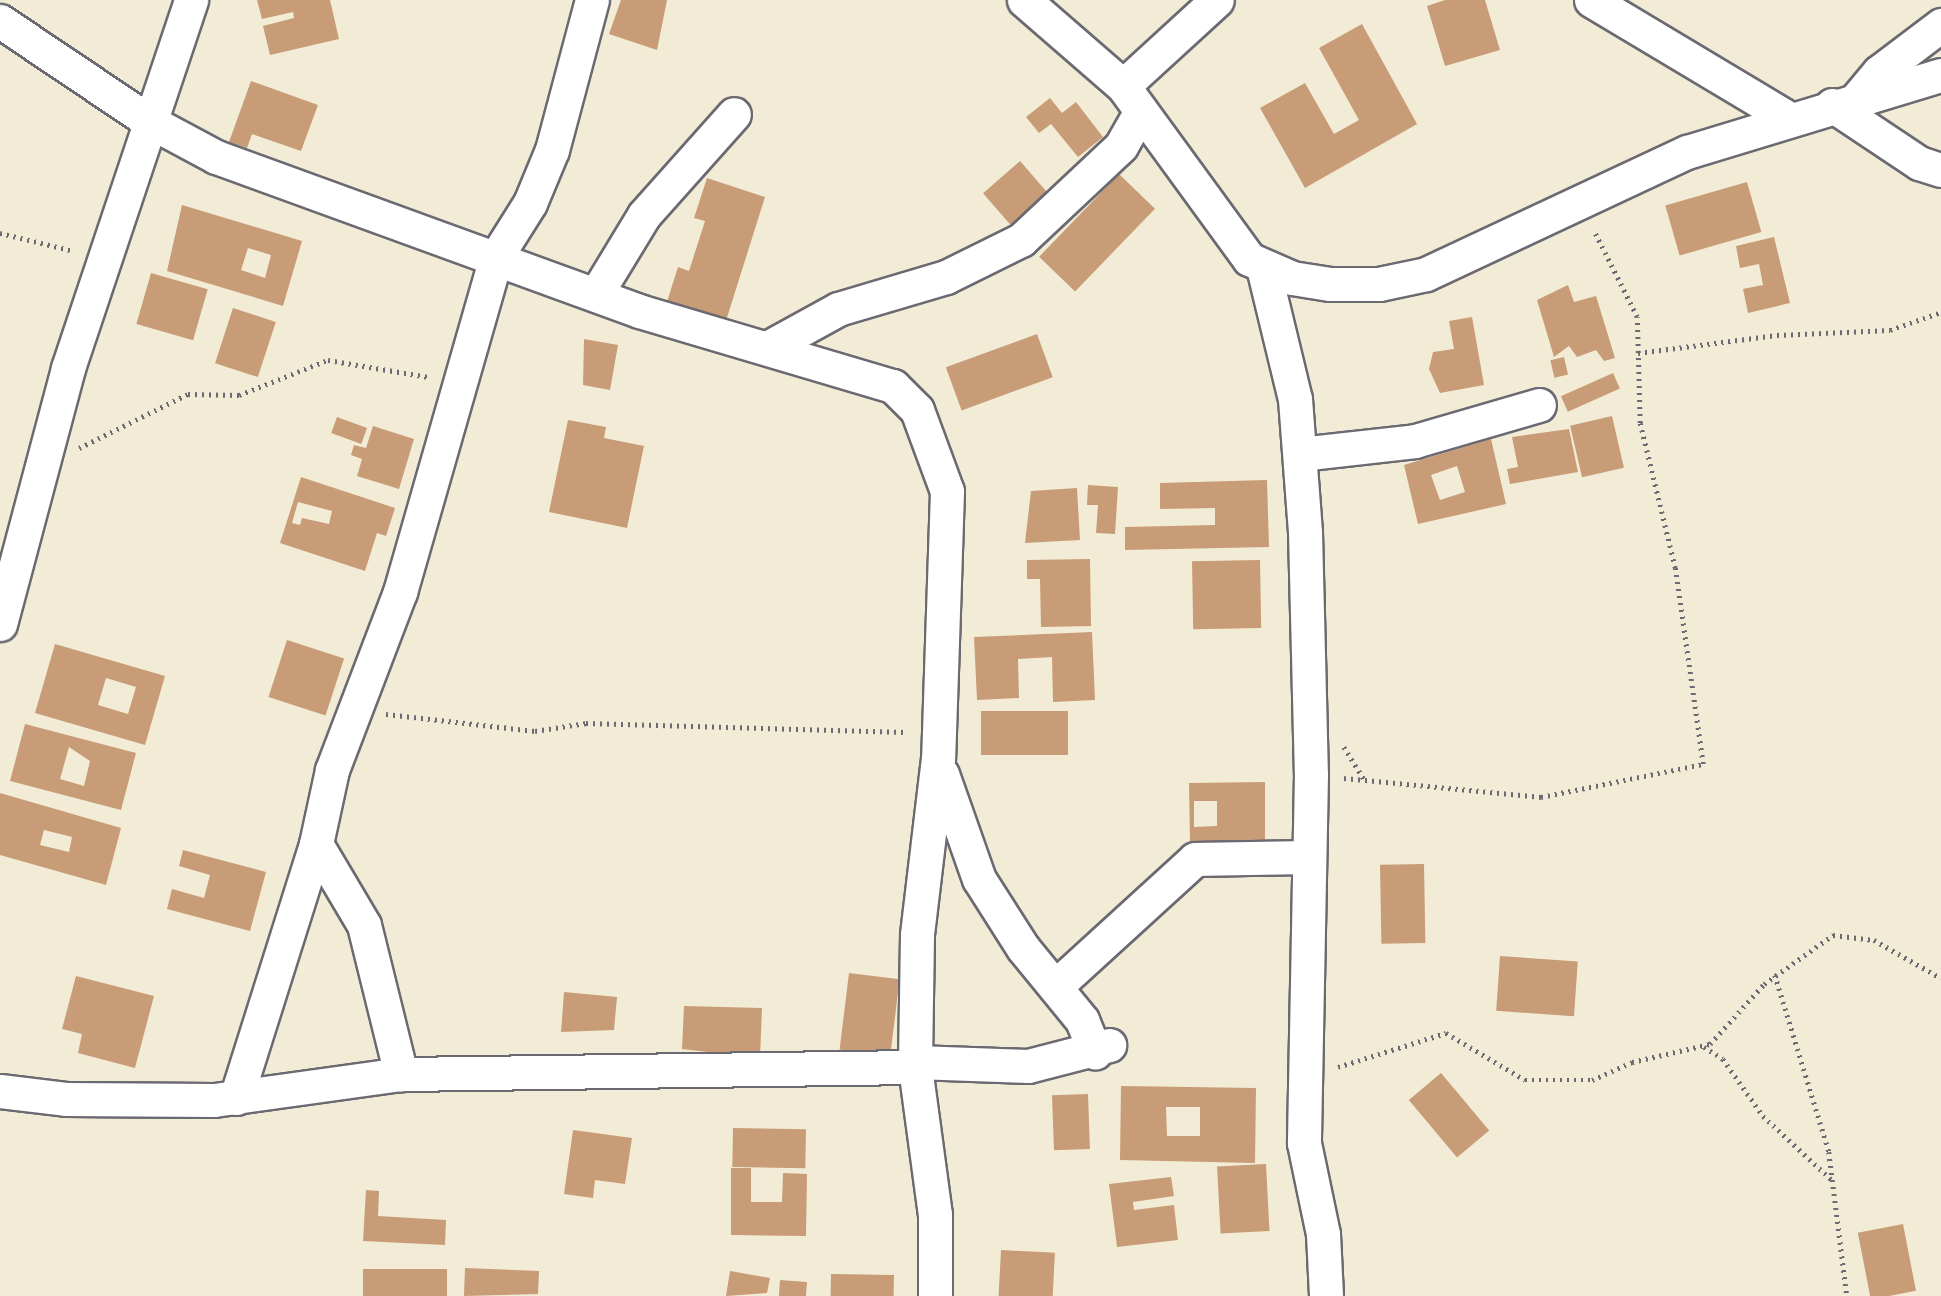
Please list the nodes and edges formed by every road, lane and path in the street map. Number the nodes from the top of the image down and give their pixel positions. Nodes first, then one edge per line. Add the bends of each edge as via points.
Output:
1 (191, 0) edge
2 (592, 0) edge
3 (1024, 0) edge
4 (1217, 0) edge
5 (1591, 0) edge
6 (0, 20) edge
7 (1941, 25) edge
8 (1941, 75) edge
9 (1132, 99) junction
10 (1844, 102) junction
11 (734, 114) dead end
12 (1788, 118) junction
13 (149, 121) junction
14 (1941, 170) edge
15 (1579, 203) junction
16 (1, 233) edge
17 (496, 257) junction
18 (102, 261) junction
19 (1263, 267) junction
20 (596, 294) junction
21 (1941, 312) edge
22 (769, 347) junction
23 (1638, 353) junction
24 (461, 384) junction
25 (1539, 405) dead end
26 (1300, 454) junction
27 (44, 462) junction
28 (0, 624) edge
29 (365, 694) junction
30 (939, 746) junction
31 (1311, 774) junction
32 (316, 844) junction
33 (1306, 857) junction
34 (1775, 975) junction
35 (1941, 978) edge
36 (1056, 986) junction
37 (1704, 1047) junction
38 (915, 1064) junction
39 (1306, 1069) junction
40 (401, 1073) junction
41 (0, 1090) edge
42 (236, 1098) junction
43 (1833, 1181) junction
44 (935, 1296) edge
45 (1326, 1296) edge
46 (1847, 1296) edge

1 - 13 street
2 - 17 street via 552,150 530,203
3 - 9 street
4 - 9 street
5 - 12 street
6 - 13 street
7 - 10 street
8 - 10 street
9 - 19 street via 1249,259
9 - 22 street via 1121,146 1021,240 946,277 838,309
10 - 12 street
10 - 14 street via 1919,163
11 - 20 street via 644,215
12 - 15 street via 1687,152
13 - 17 street via 216,157
13 - 18 street
15 - 19 street via 1426,274 1379,284 1331,284
15 - 23 path via 1628,295
16 - 18 path
17 - 20 street
17 - 24 street
18 - 27 street
19 - 26 street via 1288,352
20 - 22 street
21 - 23 path via 1890,330 1777,334
22 - 30 street via 893,386 918,410 947,491
23 - 31 path via 1640,423 1675,568 1703,764 1541,797
24 - 27 path via 328,360 239,395 188,394 169,400 100,440
24 - 29 street
25 - 26 street via 1415,441
26 - 31 street
27 - 28 street
29 - 30 path via 382,712 401,720 467,728 781,724
29 - 32 street via 332,770
30 - 36 street via 979,879
30 - 38 street via 917,935
31 - 33 street
32 - 40 street via 363,925
32 - 42 street
33 - 36 street via 1195,859
33 - 39 street
34 - 35 path via 1820,941 1852,935
34 - 37 path
34 - 43 path via 1820,1113
36 - 38 street via 1102,1049 1028,1066
37 - 39 path via 1632,1062 1580,1083 1525,1080 1446,1033 1353,1065
37 - 43 path via 1723,1059 1763,1116
38 - 40 street
38 - 44 street via 935,1214
39 - 45 street via 1304,1143 1323,1234
40 - 42 street
41 - 42 street via 65,1099
43 - 46 path

